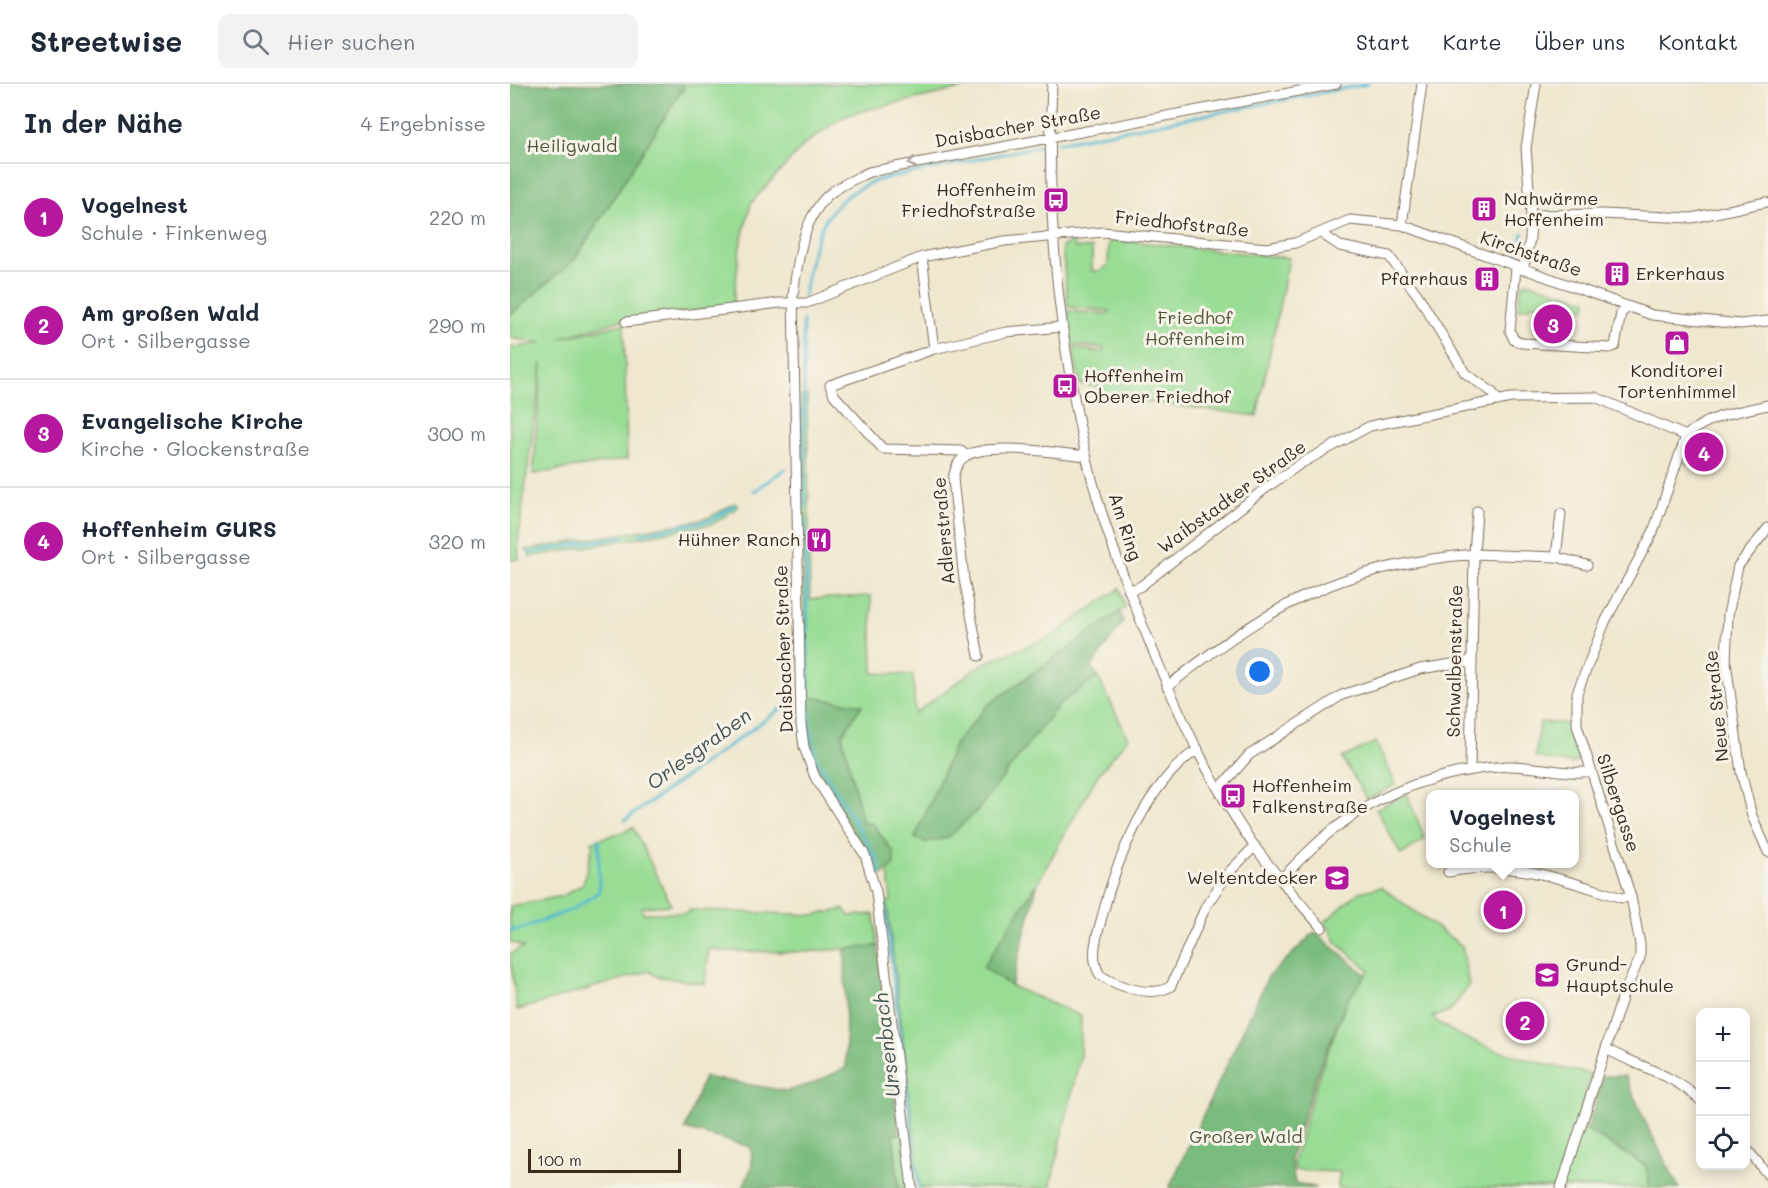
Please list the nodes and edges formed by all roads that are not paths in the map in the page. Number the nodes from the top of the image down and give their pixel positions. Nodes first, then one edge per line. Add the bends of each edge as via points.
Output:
1 (1052, 84) edge
2 (1336, 84) edge
3 (1422, 84) edge
4 (1536, 84) edge
5 (1049, 136) junction
6 (1767, 204) edge
7 (1531, 215) junction
8 (1402, 225) junction
9 (1322, 234) junction
10 (1053, 237) junction
11 (922, 257) junction
12 (1520, 269) junction
13 (793, 305) junction
14 (1627, 308) junction
15 (1768, 321) edge
16 (626, 322) dead end
17 (1063, 327) junction
18 (934, 350) junction
19 (1498, 401) junction
20 (1768, 405) edge
21 (1686, 436) junction
22 (966, 456) junction
23 (1086, 456) junction
24 (1477, 512) dead end
25 (1561, 514) dead end
26 (1768, 528) edge
27 (1474, 554) junction
28 (1556, 557) junction
29 (1587, 565) dead end
30 (1129, 591) junction
31 (979, 656) dead end
32 (1471, 661) junction
33 (1167, 687) junction
34 (1197, 749) junction
35 (1470, 768) junction
36 (1591, 771) junction
37 (1220, 788) junction
38 (1255, 846) junction
39 (1768, 852) edge
40 (1478, 868) edge
41 (1512, 868) edge
42 (1449, 872) dead end
43 (1281, 879) junction
44 (1631, 897) junction
45 (1322, 928) dead end
46 (1606, 1049) junction
47 (1696, 1096) edge
48 (1750, 1153) edge
49 (1768, 1175) edge
50 (912, 1188) edge
51 (1561, 1188) edge

1 - 5 street, Am Ring
2 - 5 street, Daisbacher Straße
3 - 8 street
4 - 7 street via 1526,148
5 - 10 street, Am Ring
5 -> 13 street, Daisbacher Straße via 869,172 845,184 827,196 809,225 801,246
6 - 7 street via 1692,218
7 - 12 street via 1530,239
8 - 9 street, Kirchstraße via 1350,220
8 - 12 street, Kirchstraße
9 - 10 street, Friedhofstraße via 1268,248 1103,232
9 - 19 street via 1340,246 1389,256 1465,373
10 - 11 street, Friedhofstraße via 1004,241
10 - 17 street, Am Ring
11 - 13 street, Friedhofstraße via 807,303
11 - 18 street
12 - 14 street, Kirchstraße
12 - 14 street via 1510,331 1514,340 1522,343 1610,348 1615,346 1621,313
13 - 16 street via 780,303
13 - 50 street, Daisbacher Straße via 804,747 814,777 865,855 876,892
14 - 15 street, Kirchstraße via 1679,320 1740,324
17 - 18 street via 1006,332
17 - 23 street, Am Ring
18 - 22 street via 830,385 834,395 883,449 961,451
19 - 21 street, Waibstadter Straße via 1595,397
19 - 30 street, Waibstadter Straße via 1395,420 1355,433 1266,488 1141,586
20 - 21 street via 1731,413 1694,428
21 - 36 street, Silbergasse via 1661,515 1605,622 1577,693 1577,725
22 - 23 street, Adlerstraße via 979,451 1037,450
22 - 31 street, Adlerstraße via 956,465 953,479 964,579
23 - 30 street, Am Ring
24 - 27 street, Schwalbenstraße
25 - 28 street
26 - 39 street, Neue Straße via 1738,566 1728,615 1726,662 1741,772 1752,816
27 - 28 street
27 - 32 street, Schwalbenstraße
27 - 33 street via 1396,564 1320,588 1254,622
28 - 29 street
30 - 33 street, Am Ring
32 - 35 street, Schwalbenstraße
32 - 37 street via 1420,669 1342,695 1250,754
33 - 34 street, Am Ring
34 - 37 street, Am Ring
34 - 38 street via 1181,760 1166,779 1131,835 1114,873 1096,940 1094,960 1100,975 1130,988 1160,991 1171,986 1206,906 1228,872
35 - 36 street via 1521,766
35 - 43 street via 1395,792 1361,810 1336,827
36 - 44 street, Silbergasse
37 - 38 street, Am Ring
38 - 43 street, Am Ring
40 - 42 street
41 - 44 street via 1532,870 1622,898
43 - 45 street, Am Ring
44 - 46 street, Silbergasse via 1640,958
46 - 47 street via 1653,1068
46 - 51 street, Silbergasse
48 - 49 street

